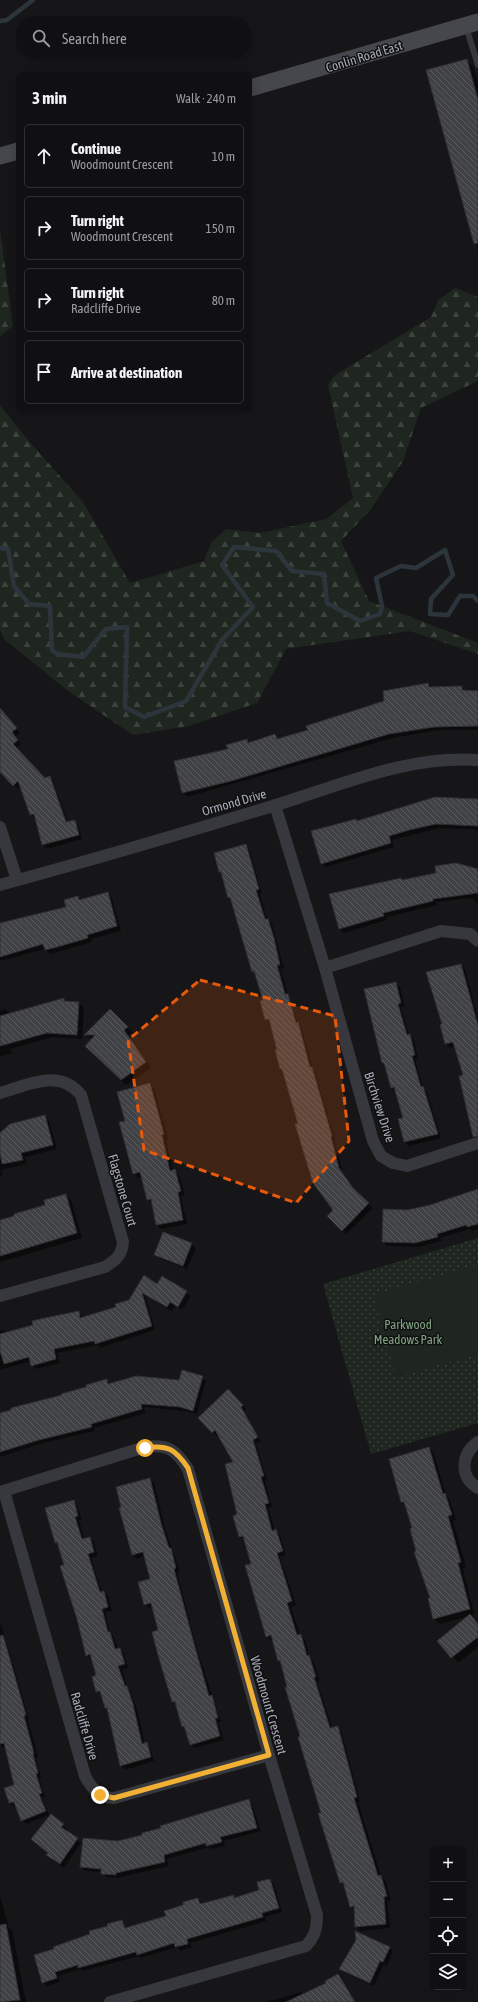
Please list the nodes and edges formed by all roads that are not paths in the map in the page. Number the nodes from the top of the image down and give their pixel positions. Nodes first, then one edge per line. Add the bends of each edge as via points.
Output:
1 (472, 24) edge
2 (478, 65) edge
3 (252, 87) edge
4 (16, 152) edge
5 (0, 156) edge
6 (478, 760) edge
7 (275, 805) junction
8 (0, 827) edge
9 (17, 880) junction
10 (0, 885) edge
11 (478, 941) edge
12 (324, 968) junction
13 (0, 1093) edge
14 (478, 1143) edge
15 (0, 1296) edge
16 (478, 1442) edge
17 (478, 1488) edge
18 (2, 1491) edge
19 (269, 1755) junction
20 (110, 2002) edge

1 - 2 lane
1 - 3 street, Conlin Road East
4 - 5 street
6 - 7 street, Ormond Drive via 437,760 398,767
7 - 9 street, Ormond Drive
7 - 12 street, Birchview Drive
8 - 9 street
9 - 10 street, Ormond Drive
11 - 12 street via 470,934 441,931
12 - 14 street, Birchview Drive via 373,1141 381,1156 393,1163 407,1166
13 - 15 street, Flagstone Court via 51,1079 63,1080 74,1086 81,1095 123,1242 122,1252 116,1260 105,1267
16 - 17 street via 466,1454 464,1462 468,1479
18 - 19 street, Radcliffe Drive via 85,1776 91,1787 100,1795 114,1798
18 - 19 street, Woodmount Crescent via 145,1448 169,1448 179,1455 188,1468
19 - 20 street, Woodmount Crescent via 317,1915 314,1937 306,1946

